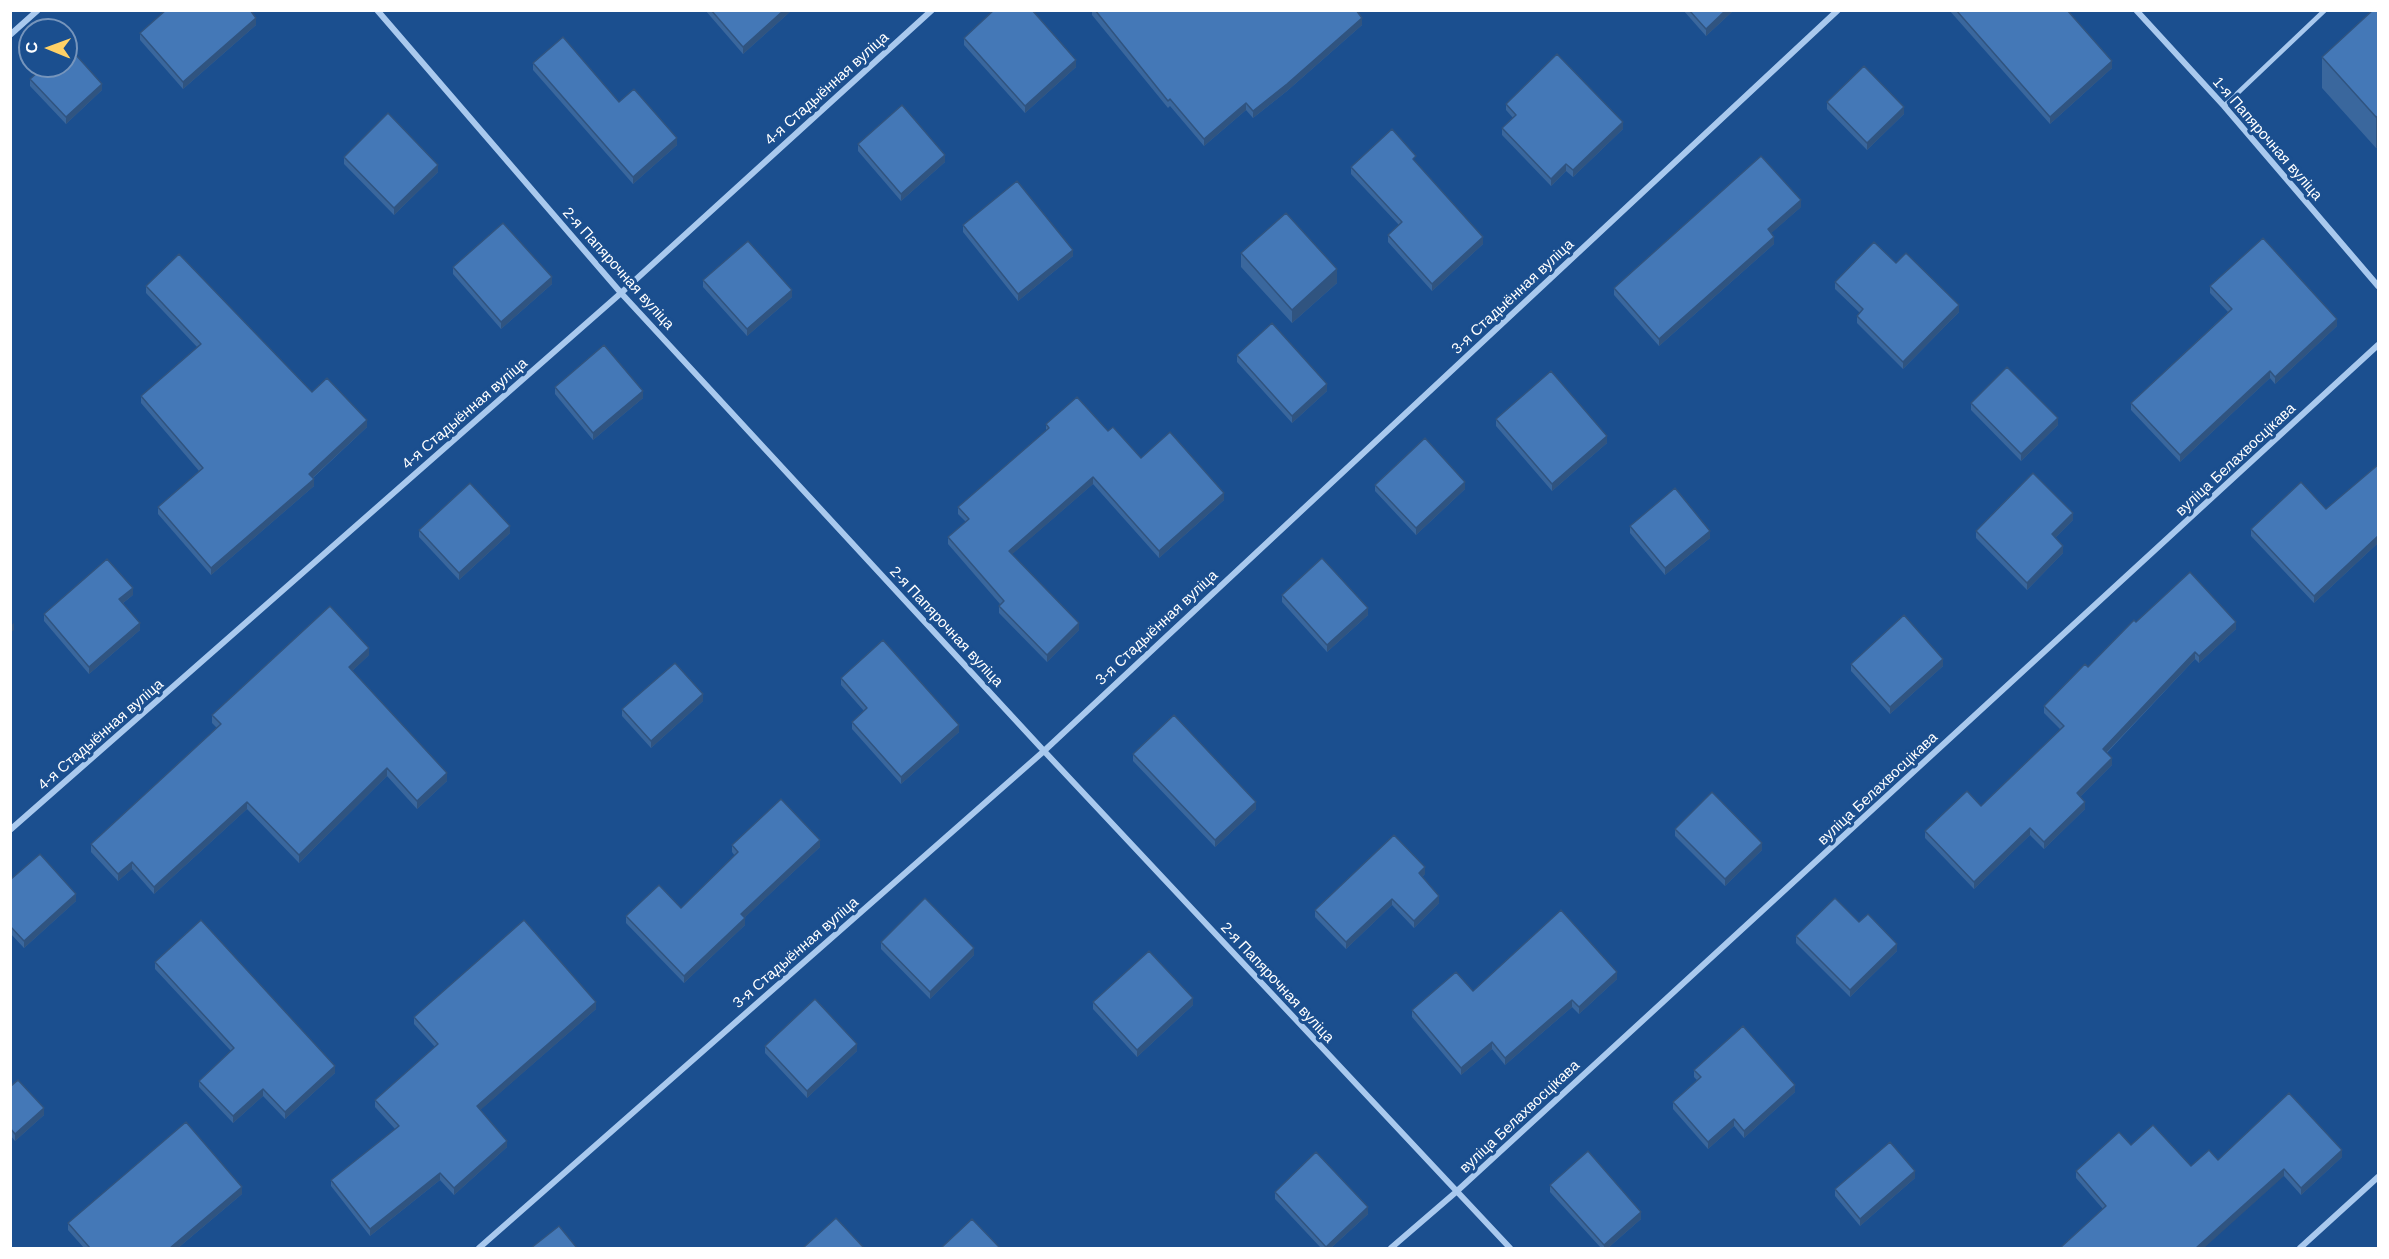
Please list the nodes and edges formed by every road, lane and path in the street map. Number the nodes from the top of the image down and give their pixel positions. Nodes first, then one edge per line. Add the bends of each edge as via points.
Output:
1 (38, 10) edge
2 (377, 10) edge
3 (932, 10) edge
4 (1838, 10) edge
5 (2136, 10) edge
6 (2325, 10) edge
7 (10, 35) edge
8 (2224, 106) junction
9 (2379, 286) edge
10 (621, 293) junction
11 (2379, 345) edge
12 (1044, 751) junction
13 (10, 830) edge
14 (2379, 1177) edge
15 (1456, 1192) junction
16 (479, 1248) edge
17 (1392, 1248) edge
18 (1510, 1248) edge
19 (2300, 1248) edge

1 - 7 street
2 - 10 street, 2-я Папярочная вуліца
3 - 10 street, 4-я Стадыённая вуліца
4 - 12 street, 3-я Стадыённая вуліца
5 - 8 street, 1-я Папярочная вуліца
6 - 8 lane
8 - 9 street, 1-я Папярочная вуліца
10 - 12 street, 2-я Папярочная вуліца
10 - 13 street, 4-я Стадыённая вуліца
11 - 15 street, вуліца Белахвосцікава
12 - 15 street, 2-я Папярочная вуліца
12 - 16 street, 3-я Стадыённая вуліца
14 - 19 street
15 - 17 street, вуліца Белахвосцікава
15 - 18 street, 2-я Папярочная вуліца

